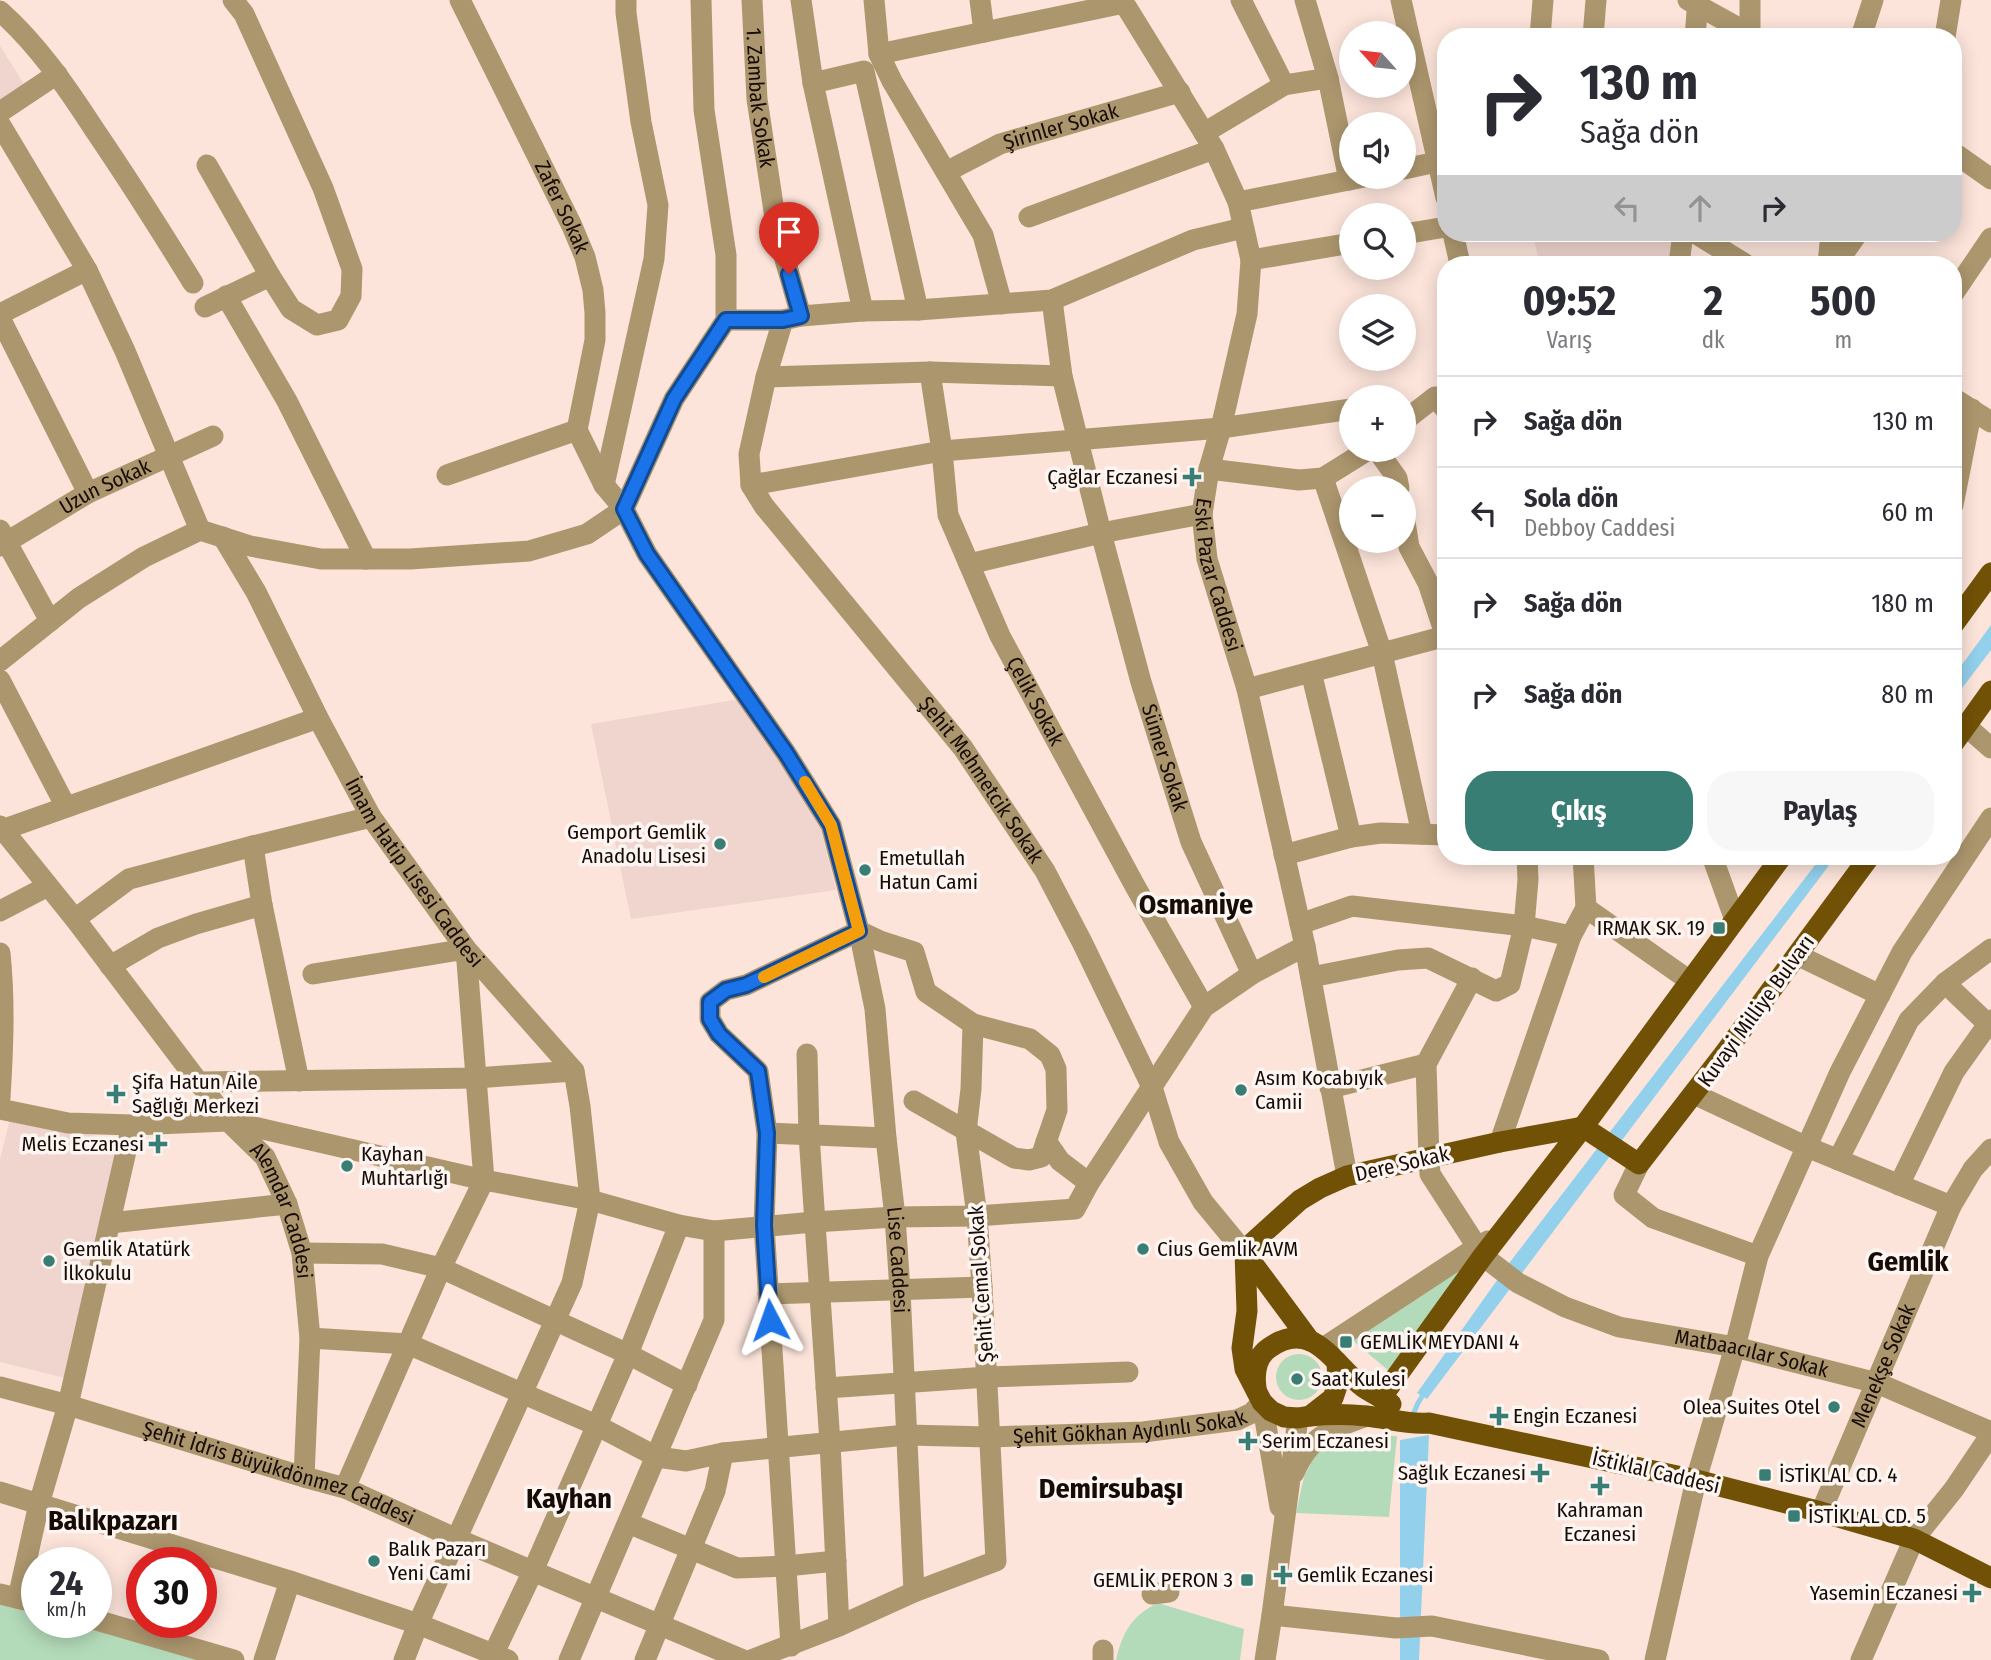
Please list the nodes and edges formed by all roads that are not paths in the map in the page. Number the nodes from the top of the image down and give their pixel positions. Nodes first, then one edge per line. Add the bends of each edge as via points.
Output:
1 (233, 0) edge
2 (460, 0) edge
3 (626, 0) edge
4 (701, 0) edge
5 (752, 0) edge
6 (801, 0) edge
7 (874, 0) edge
8 (980, 0) edge
9 (1241, 0) edge
10 (1305, 0) edge
11 (1401, 0) edge
12 (1544, 0) edge
13 (1596, 0) edge
14 (1750, 0) edge
15 (1873, 0) edge
16 (1951, 0) edge
17 (1124, 1) edge
18 (1695, 2) edge
19 (1067, 7) edge
20 (0, 11) edge
21 (1541, 28) edge
22 (1594, 28) edge
23 (1695, 28) edge
24 (1739, 28) edge
25 (1752, 28) edge
26 (1864, 28) edge
27 (1946, 28) edge
28 (984, 32) junction
29 (879, 54) junction
30 (57, 74) junction
31 (1328, 78) junction
32 (813, 83) junction
33 (1284, 85) junction
34 (1180, 92) junction
35 (0, 112) edge
36 (1339, 117) edge
37 (0, 124) edge
38 (1209, 141) junction
39 (1437, 141) edge
40 (1962, 158) edge
41 (1437, 162) edge
42 (207, 165) dead end
43 (1416, 166) edge
44 (946, 172) junction
45 (1991, 179) edge
46 (1339, 181) edge
47 (1238, 202) junction
48 (1030, 217) dead end
49 (1244, 228) junction
50 (1437, 228) edge
51 (1416, 232) edge
52 (1991, 238) edge
53 (1339, 245) edge
54 (1251, 260) junction
55 (87, 270) junction
56 (270, 276) junction
57 (1962, 281) edge
58 (193, 283) dead end
59 (226, 296) junction
60 (1052, 300) junction
61 (1002, 304) junction
62 (205, 306) dead end
63 (918, 310) junction
64 (863, 312) junction
65 (0, 316) edge
66 (792, 318) junction
67 (726, 320) junction
68 (930, 372) junction
69 (1062, 376) junction
70 (766, 377) junction
71 (1437, 400) edge
72 (1416, 401) edge
73 (1437, 403) edge
74 (1962, 403) edge
75 (1972, 409) junction
76 (1339, 411) edge
77 (1416, 414) edge
78 (1991, 422) edge
79 (1221, 428) junction
80 (577, 430) junction
81 (214, 436) dead end
82 (1078, 439) junction
83 (942, 451) junction
84 (169, 456) junction
85 (1962, 460) edge
86 (1348, 462) edge
87 (1209, 469) junction
88 (447, 475) dead end
89 (1323, 478) junction
90 (604, 485) junction
91 (751, 485) junction
92 (88, 493) junction
93 (624, 509) junction
94 (1202, 514) junction
95 (200, 530) junction
96 (1101, 533) junction
97 (223, 537) junction
98 (2, 539) edge
99 (1414, 553) edge
100 (366, 559) junction
101 (969, 564) junction
102 (1991, 573) edge
103 (1437, 578) edge
104 (1962, 613) edge
105 (50, 621) junction
106 (1437, 639) edge
107 (1382, 653) junction
108 (0, 661) edge
109 (1311, 672) junction
110 (0, 680) edge
111 (1247, 690) junction
112 (1991, 691) edge
113 (318, 718) junction
114 (1966, 726) junction
115 (1962, 732) edge
116 (1991, 748) edge
117 (66, 807) junction
118 (371, 817) junction
119 (1991, 818) edge
120 (1, 828) edge
121 (1422, 834) junction
122 (1437, 835) edge
123 (1352, 837) junction
124 (253, 846) junction
125 (1284, 855) junction
126 (1962, 862) edge
127 (1527, 865) edge
128 (1584, 865) edge
129 (1715, 865) edge
130 (1775, 865) edge
131 (1863, 865) edge
132 (1960, 865) edge
133 (48, 886) junction
134 (262, 905) junction
135 (1586, 908) junction
136 (0, 911) edge
137 (75, 919) junction
138 (1735, 920) junction
139 (1300, 923) junction
140 (1524, 926) junction
141 (859, 931) junction
142 (1571, 936) junction
143 (1305, 946) junction
144 (466, 948) junction
145 (1991, 949) edge
146 (0, 953) edge
147 (1797, 955) junction
148 (110, 966) junction
149 (313, 974) dead end
150 (1252, 974) junction
151 (1311, 977) junction
152 (1472, 978) junction
153 (1690, 981) junction
154 (1945, 983) junction
155 (1880, 995) junction
156 (1204, 1007) junction
157 (973, 1024) junction
158 (1990, 1024) edge
159 (807, 1054) dead end
160 (1426, 1064) junction
161 (573, 1071) junction
162 (476, 1078) junction
163 (299, 1081) junction
164 (198, 1082) junction
165 (1152, 1087) junction
166 (1330, 1088) junction
167 (1694, 1094) junction
168 (0, 1098) edge
169 (914, 1101) dead end
170 (0, 1110) edge
171 (228, 1121) junction
172 (132, 1125) junction
173 (966, 1132) junction
174 (1591, 1132) junction
175 (767, 1133) junction
176 (808, 1135) junction
177 (886, 1138) junction
178 (1046, 1142) junction
179 (1500, 1142) junction
180 (1807, 1147) junction
181 (1991, 1149) edge
182 (1429, 1158) junction
183 (1631, 1159) junction
184 (1838, 1160) junction
185 (1347, 1176) junction
186 (484, 1180) junction
187 (1089, 1183) junction
188 (1899, 1185) junction
189 (590, 1200) junction
190 (287, 1204) junction
191 (1951, 1206) junction
192 (977, 1216) junction
193 (895, 1217) junction
194 (814, 1222) junction
195 (110, 1223) junction
196 (679, 1225) junction
197 (764, 1225) junction
198 (714, 1231) junction
199 (302, 1253) junction
200 (1245, 1253) junction
201 (1758, 1256) junction
202 (1493, 1263) junction
203 (442, 1268) junction
204 (982, 1287) junction
205 (900, 1290) junction
206 (819, 1292) junction
207 (768, 1294) junction
208 (556, 1320) junction
209 (310, 1338) junction
210 (408, 1344) junction
211 (1735, 1347) junction
212 (1324, 1350) junction
213 (628, 1354) junction
214 (1128, 1372) dead end
215 (988, 1377) junction
216 (904, 1382) junction
217 (1877, 1383) junction
218 (687, 1385) junction
219 (0, 1387) edge
220 (826, 1388) junction
221 (523, 1394) junction
222 (1381, 1398) junction
223 (1262, 1402) junction
224 (68, 1405) junction
225 (1367, 1416) junction
226 (1304, 1417) junction
227 (1411, 1419) junction
228 (596, 1425) junction
229 (1991, 1433) edge
230 (906, 1435) junction
231 (990, 1437) junction
232 (830, 1443) junction
233 (778, 1447) junction
234 (723, 1453) junction
235 (657, 1457) junction
236 (304, 1477) junction
237 (1696, 1480) junction
238 (1289, 1484) junction
239 (345, 1488) junction
240 (0, 1492) edge
241 (39, 1504) junction
242 (1821, 1512) junction
243 (628, 1523) junction
244 (1283, 1524) junction
245 (457, 1539) junction
246 (1914, 1539) junction
247 (691, 1548) junction
248 (836, 1561) junction
249 (786, 1566) junction
250 (533, 1571) junction
251 (1991, 1578) edge
252 (290, 1581) junction
253 (914, 1592) junction
254 (594, 1598) junction
255 (18, 1599) edge
256 (1272, 1615) junction
257 (112, 1625) edge
258 (418, 1625) junction
259 (660, 1625) junction
260 (839, 1626) junction
261 (791, 1646) junction
262 (501, 1657) edge
263 (234, 1660) edge
264 (264, 1660) edge
265 (404, 1660) edge
266 (569, 1660) edge
267 (645, 1660) edge
268 (743, 1660) edge
269 (751, 1660) edge
270 (1265, 1660) edge
271 (1599, 1660) edge
272 (1655, 1660) edge
273 (1861, 1660) edge

1 - 56 street via 323,188 352,269 351,296 338,320 317,325 291,309
2 - 80 street, Zafer Sokak via 585,257 593,290 595,340
3 - 90 street via 658,205 654,259
4 - 67 street via 705,110 726,255
5 - 66 street, 1. Zambak Sokak via 757,99
6 - 32 street
7 - 29 street
8 - 28 street
9 - 33 street
10 - 31 street
11 - 39 street
12 - 21 street
13 - 22 street
14 - 25 street
15 - 26 street
16 - 27 street
17 - 19 street
17 - 34 street, Eski Pazar Caddesi
18 - 23 street
18 - 24 street
19 - 28 street
20 - 30 street
28 - 29 street
29 - 44 street
30 - 35 street
30 - 58 street
31 - 33 street
31 - 36 street
32 - 63 street via 864,71
32 - 64 street
33 - 38 street
34 - 38 street, Eski Pazar Caddesi
34 - 44 street, Şirinler Sokak via 1000,144
37 - 55 street
38 - 47 street, Eski Pazar Caddesi
38 - 48 street
40 - 45 street
41 - 43 street
42 - 56 street
44 - 61 street via 983,235
46 - 47 street
47 - 49 street, Eski Pazar Caddesi
49 - 54 street, Eski Pazar Caddesi
49 - 60 street via 1192,240
50 - 51 street
52 - 57 street
53 - 54 street
54 - 79 street, Eski Pazar Caddesi via 1247,314
55 - 65 street
55 - 84 street
56 - 59 street
59 - 62 street
59 - 100 street via 288,401
60 - 61 street
60 - 69 street, Sümer Sokak
61 - 63 street
63 - 64 street
64 - 66 street
65 - 92 street
66 - 67 street
66 - 70 street
67 - 93 street via 674,399
68 - 69 street
68 - 70 street
68 - 83 street, Çelik Sokak
69 - 82 street, Sümer Sokak
70 - 91 street via 750,454
71 - 72 street
73 - 77 street
74 - 75 street
75 - 78 street
75 - 85 street
76 - 79 street
79 - 82 street
79 - 87 street, Eski Pazar Caddesi
80 - 88 street
80 - 90 street, Lise Caddesi
81 - 84 street, Uzun Sokak
82 - 83 street
82 - 96 street, Sümer Sokak
83 - 91 street
83 - 101 street, Çelik Sokak via 948,515
84 - 92 street, Uzun Sokak
84 - 95 street
86 - 89 street
87 - 89 street via 1299,480
87 - 94 street, Eski Pazar Caddesi
89 - 107 street
90 - 93 street, Lise Caddesi
91 - 165 street, Şehit Mehmetcik Sokak via 971,759 1045,871
92 - 98 street, Uzun Sokak
93 - 100 street via 587,534 529,551
93 - 141 street, Lise Caddesi via 647,554 831,825
94 - 96 street
94 - 111 street, Eski Pazar Caddesi via 1207,559
95 - 97 street
95 - 105 street via 144,557
96 - 101 street
96 - 150 street, Sümer Sokak via 1191,842
97 - 100 street via 321,559
97 - 113 street, İmam Hatip Lisesi Caddesi via 256,592
98 - 105 street
99 - 103 street
101 - 156 street, Çelik Sokak via 1000,636
102 - 104 main road
105 - 108 street
106 - 107 street
107 - 109 street
107 - 121 street
109 - 111 street
109 - 123 street
110 - 117 street
111 - 125 street, Eski Pazar Caddesi
112 - 114 main road
113 - 117 street
113 - 118 street, İmam Hatip Lisesi Caddesi
114 - 115 main road
114 - 116 street
117 - 120 street
118 - 124 street
118 - 144 street, İmam Hatip Lisesi Caddesi
119 - 126 street
120 - 133 street, Alemdar Caddesi
121 - 122 street
121 - 123 street
123 - 125 street
124 - 134 street
124 - 137 street via 129,879
125 - 139 street, Eski Pazar Caddesi
127 - 140 street
128 - 135 street
129 - 138 street
130 - 138 main road
131 - 147 main road, Kuvayi Milliye Bulvarı
132 - 155 street via 1902,952
133 - 136 street
133 - 137 street, Alemdar Caddesi
134 - 148 street via 158,938
134 - 163 street
135 - 142 street
135 - 153 street
137 - 148 street, Alemdar Caddesi
138 - 153 main road
139 - 140 street via 1352,906
139 - 143 street, Eski Pazar Caddesi
140 - 142 street
140 - 152 street via 1510,984 1496,990
141 - 157 street via 915,952 926,992
141 - 175 street via 746,985 726,990 710,1002 710,1019 719,1034 758,1071
141 - 177 street, Lise Caddesi via 876,1009
142 - 179 street
143 - 150 street
143 - 151 street, Eski Pazar Caddesi
144 - 149 street
144 - 161 street, İmam Hatip Lisesi Caddesi
144 - 162 street
145 - 154 street
146 - 168 street via 4,1037
147 - 155 street
147 - 167 main road, Kuvayi Milliye Bulvarı
148 - 164 street, Alemdar Caddesi
150 - 156 street
151 - 152 street via 1428,958
151 - 166 street, Eski Pazar Caddesi
152 - 160 street
153 - 174 main road
154 - 158 street
154 - 184 street via 1909,1020
155 - 180 street
156 - 165 street
157 - 173 street, Şehit Cemal Sokak
157 - 178 street via 1030,1039 1050,1055 1056,1069 1057,1110
158 - 188 street via 1954,1073
159 - 176 street
160 - 166 street
160 - 182 street
161 - 162 street
161 - 189 street, İmam Hatip Lisesi Caddesi
162 - 163 street
162 - 186 street
163 - 164 street
164 - 171 street, Alemdar Caddesi
165 - 187 street
165 - 200 street, Şehit Mehmetcik Sokak via 1169,1142 1203,1202
166 - 185 street, Eski Pazar Caddesi
167 - 180 street
167 - 183 main road, Kuvayi Milliye Bulvarı
169 - 173 street
170 - 172 street via 68,1123
171 - 172 street
171 - 186 street
171 - 190 street, Alemdar Caddesi via 265,1157
172 - 195 street
173 - 178 street via 1021,1159 1041,1157
173 - 192 street, Şehit Cemal Sokak
174 - 179 main road, Dere Sokak
174 - 183 main road
174 - 202 main road via 1499,1236
175 - 176 street
175 - 197 street
176 - 177 street
176 - 194 street
177 - 193 street, Lise Caddesi
178 - 187 street via 1060,1161
179 - 182 main road, Dere Sokak
180 - 184 street
180 - 201 street
181 - 191 street, Menekşe Sokak
182 - 185 main road, Dere Sokak
182 - 202 street via 1430,1174
183 - 201 street via 1624,1195 1653,1218
184 - 188 street
185 - 200 main road, Dere Sokak via 1300,1200
186 - 189 street
186 - 203 street
187 - 192 street via 1075,1209
188 - 191 street
189 - 196 street
189 - 208 street, İmam Hatip Lisesi Caddesi via 572,1283
190 - 195 street
190 - 199 street, Alemdar Caddesi
191 - 217 street, Menekşe Sokak
192 - 193 street
192 - 204 street, Şehit Cemal Sokak
193 - 194 street
193 - 205 street, Lise Caddesi
194 - 197 street
194 - 206 street
195 - 224 street
196 - 198 street
196 - 213 street
197 - 198 street
197 - 207 street
198 - 218 street via 714,1320
199 - 203 street via 382,1254
199 - 209 street, Alemdar Caddesi
200 - 212 main road
200 - 223 main road via 1247,1311 1242,1348 1245,1368
201 - 211 street
202 - 211 street, Matbaacılar Sokak via 1565,1307 1619,1327
202 - 212 street
202 - 222 main road
203 - 208 street
203 - 210 street
204 - 205 street
204 - 215 street, Şehit Cemal Sokak
205 - 206 street
205 - 216 street, Lise Caddesi
206 - 207 street
206 - 220 street
207 - 233 street
208 - 213 street
208 - 221 street, İmam Hatip Lisesi Caddesi
209 - 210 street
209 - 236 street, Alemdar Caddesi
210 - 221 street
210 - 239 street
211 - 217 street, Matbaacılar Sokak
211 - 237 street
212 - 222 main road
212 - 223 main road via 1297,1338 1283,1339 1265,1350 1254,1376
212 - 226 main road via 1338,1383 1333,1398
213 - 218 street
213 - 228 street
214 - 215 street
215 - 216 street
215 - 231 street, Şehit Cemal Sokak
216 - 220 street
216 - 230 street, Lise Caddesi
217 - 229 street, Matbaacılar Sokak
217 - 242 street, Menekşe Sokak
218 - 235 street
219 - 224 street, Şehit İdris Büyükdönmez Caddesi
220 - 232 street
221 - 228 street
221 - 245 street, İmam Hatip Lisesi Caddesi
222 - 227 main road
223 - 226 main road via 1284,1417
223 - 231 street, Şehit Gökhan Aydınlı Sokak via 1252,1413 1215,1424 1143,1432
223 - 244 street
224 - 236 street, Şehit İdris Büyükdönmez Caddesi
224 - 241 street
225 - 226 main road, İstiklal Caddesi
225 - 227 main road, İstiklal Caddesi
225 - 238 street via 1315,1440
226 - 238 street
227 - 237 main road, İstiklal Caddesi
228 - 235 street
228 - 250 street
229 - 246 street
230 - 231 street, Şehit Gökhan Aydınlı Sokak
230 - 232 street, Şehit Gökhan Aydınlı Sokak
230 - 253 street, Lise Caddesi
231 - 253 street, Şehit Cemal Sokak via 996,1561
232 - 233 street, Şehit Gökhan Aydınlı Sokak
232 - 248 street
233 - 234 street, Şehit Gökhan Aydınlı Sokak
233 - 249 street
234 - 235 street, Şehit Gökhan Aydınlı Sokak via 685,1461
234 - 247 street via 715,1491
235 - 243 street
236 - 239 street, Şehit İdris Büyükdönmez Caddesi
237 - 242 main road, İstiklal Caddesi
237 - 272 street
238 - 244 street
239 - 245 street, Şehit İdris Büyükdönmez Caddesi
240 - 241 street
241 - 252 street
241 - 255 street
242 - 246 main road, İstiklal Caddesi
243 - 247 street
243 - 254 street
244 - 256 street
245 - 250 street, Şehit İdris Büyükdönmez Caddesi
245 - 258 street, İmam Hatip Lisesi Caddesi
246 - 251 main road, İstiklal Caddesi
246 - 273 street
247 - 249 street via 737,1568
247 - 259 street
248 - 249 street
248 - 260 street
249 - 261 street
250 - 254 street, Şehit İdris Büyükdönmez Caddesi
250 - 262 street
252 - 258 street
252 - 264 street
253 - 260 street
254 - 259 street, Şehit İdris Büyükdönmez Caddesi
254 - 266 street
256 - 270 street
256 - 271 street via 1396,1628 1432,1626
257 - 263 street
258 - 262 street
258 - 265 street, İmam Hatip Lisesi Caddesi
259 - 267 street
259 - 268 street, Şehit İdris Büyükdönmez Caddesi
260 - 261 street
261 - 269 street

